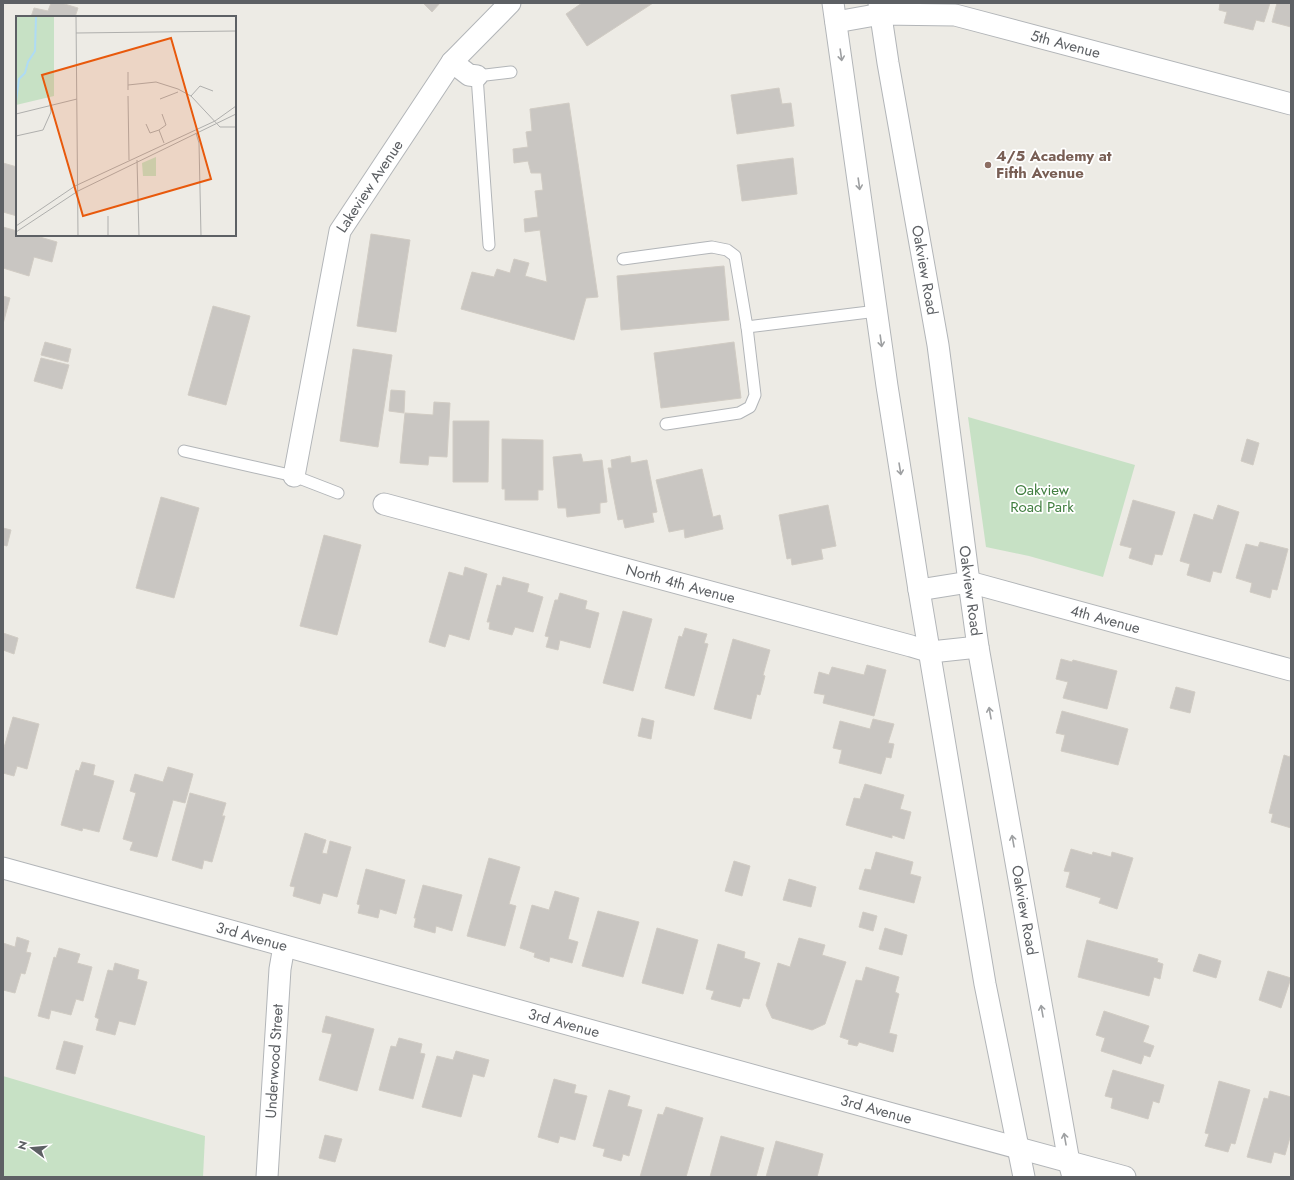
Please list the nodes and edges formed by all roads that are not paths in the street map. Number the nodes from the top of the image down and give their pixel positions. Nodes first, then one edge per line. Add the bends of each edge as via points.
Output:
1 (510, 3) edge
2 (880, 8) edge
3 (835, 12) edge
4 (452, 62) junction
5 (511, 72) dead end
6 (477, 76) junction
7 (1291, 104) edge
8 (489, 245) dead end
9 (623, 259) dead end
10 (877, 311) junction
11 (747, 327) junction
12 (666, 424) dead end
13 (184, 451) dead end
14 (294, 476) junction
15 (338, 493) dead end
16 (384, 504) dead end
17 (969, 582) junction
18 (920, 590) junction
19 (978, 647) junction
20 (931, 652) junction
21 (1291, 670) edge
22 (3, 868) edge
23 (284, 946) junction
24 (1018, 1148) junction
25 (1071, 1169) edge
26 (267, 1177) edge
27 (1024, 1177) edge
28 (1125, 1177) edge

1 - 4 street, Lakeview Avenue
2 - 3 street, 5th Avenue
2 - 7 street, 5th Avenue via 955,15
2 - 17 street, Oakview Road via 938,345
3 -> 10 street
4 - 6 street via 468,75
4 - 14 street, Lakeview Avenue via 340,230
5 - 6 lane
6 - 8 lane
9 - 11 lane via 712,247 727,250 735,256
10 - 11 lane
10 -> 18 street
11 - 12 lane via 755,395 750,407 739,413
13 - 14 lane
14 - 15 lane
16 - 20 street, North 4th Avenue
17 - 18 street, 4th Avenue
17 - 19 street, Oakview Road
17 - 21 street, 4th Avenue
18 - 20 street
19 - 20 street, North 4th Avenue
25 -> 19 street, Oakview Road
20 - 24 street via 985,984
22 - 23 street, 3rd Avenue
23 - 24 street, 3rd Avenue
23 - 26 street, Underwood Street via 280,969
24 - 25 street, 3rd Avenue
24 - 27 street
25 - 28 street, 3rd Avenue

